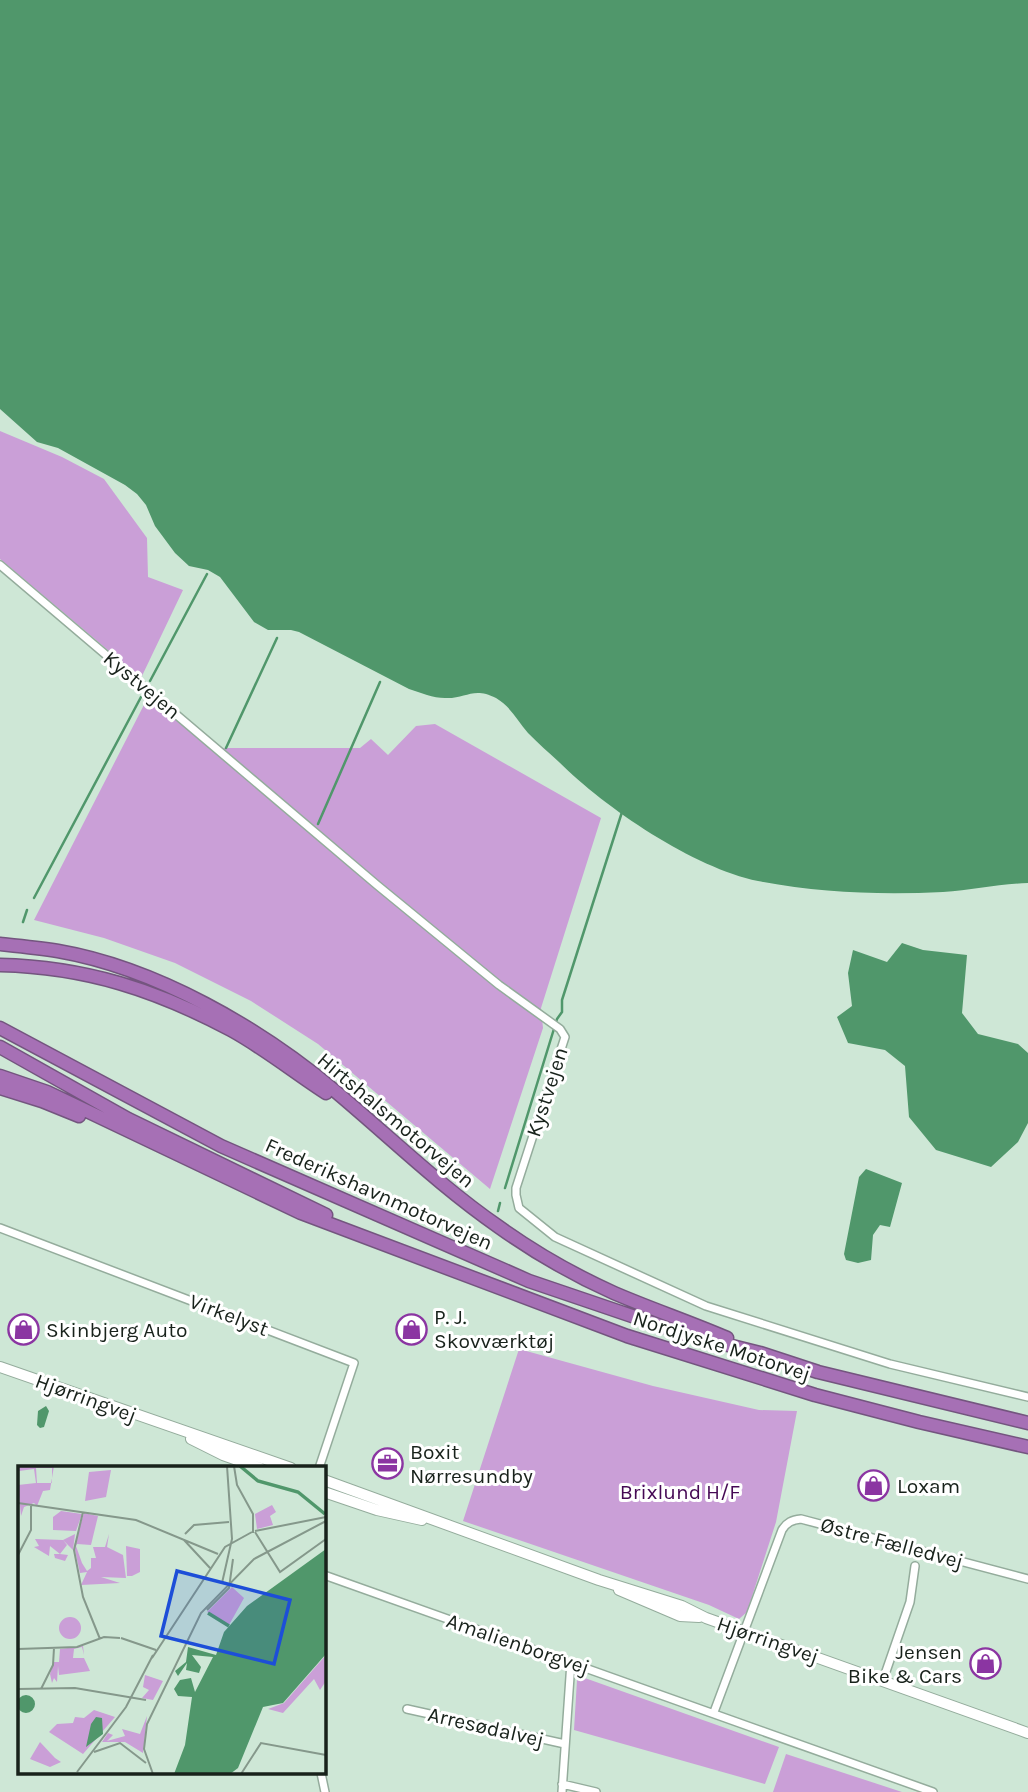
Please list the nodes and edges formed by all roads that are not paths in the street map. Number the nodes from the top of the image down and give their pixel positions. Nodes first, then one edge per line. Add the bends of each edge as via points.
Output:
1 (0, 565) edge
2 (0, 944) edge
3 (0, 965) edge
4 (0, 1028) edge
5 (0, 1047) edge
6 (0, 1076) edge
7 (0, 1088) edge
8 (418, 1164) junction
9 (301, 1213) junction
10 (0, 1228) edge
11 (412, 1256) junction
12 (760, 1353) junction
13 (0, 1367) edge
14 (1028, 1397) edge
15 (1028, 1423) edge
16 (172, 1429) junction
17 (1028, 1447) edge
18 (254, 1466) edge
19 (285, 1466) edge
20 (320, 1466) edge
21 (326, 1481) edge
22 (326, 1493) edge
23 (449, 1527) junction
24 (915, 1566) dead end
25 (326, 1576) edge
26 (1028, 1579) edge
27 (744, 1631) junction
28 (571, 1662) junction
29 (883, 1680) junction
30 (407, 1709) dead end
31 (714, 1712) junction
32 (1028, 1733) edge
33 (565, 1744) junction
34 (321, 1774) edge
35 (562, 1788) edge
36 (325, 1792) edge
37 (596, 1792) edge
38 (933, 1792) edge

1 - 14 street, Kystvejen via 377,885 557,1026 565,1037 516,1188 517,1203 529,1217 582,1251 706,1306 878,1360
2 - 8 highway, Hirtshalsmotorvejen via 59,951 105,963 209,1007 265,1038 304,1067
3 - 8 highway via 74,971 116,981 234,1031 329,1095
4 - 12 highway, Frederikshavnmotorvejen via 221,1146 529,1281 688,1335
5 - 11 highway, Frederikshavnmotorvejen via 128,1119
6 - 9 highway via 47,1092
7 - 9 highway via 43,1101
8 - 12 highway, Hirtshalsmotorvejen via 502,1229 585,1279
9 - 11 highway
10 - 20 street, Virkelyst via 354,1363
11 - 17 highway, Nordjyske Motorvej via 627,1336 815,1395
12 - 15 highway, Nordjyske Motorvej via 818,1372
13 - 16 main road, Hjørringvej
16 - 18 main road, Hjørringvej
16 - 19 main road, Hjørringvej
21 - 23 main road, Hjørringvej
22 - 23 main road, Hjørringvej
23 - 27 main road, Hjørringvej via 599,1580 680,1616 706,1618
24 - 29 street via 910,1602
25 - 28 street, Amalienborgvej
26 - 27 street, Østre Fælledvej via 793,1520 782,1530
27 - 29 main road, Hjørringvej
27 - 31 street
28 - 31 street, Amalienborgvej
28 - 33 street
29 - 32 main road, Hjørringvej
30 - 33 street, Arresødalvej
31 - 38 street, Amalienborgvej
33 - 35 street
34 - 36 street
35 - 37 street

